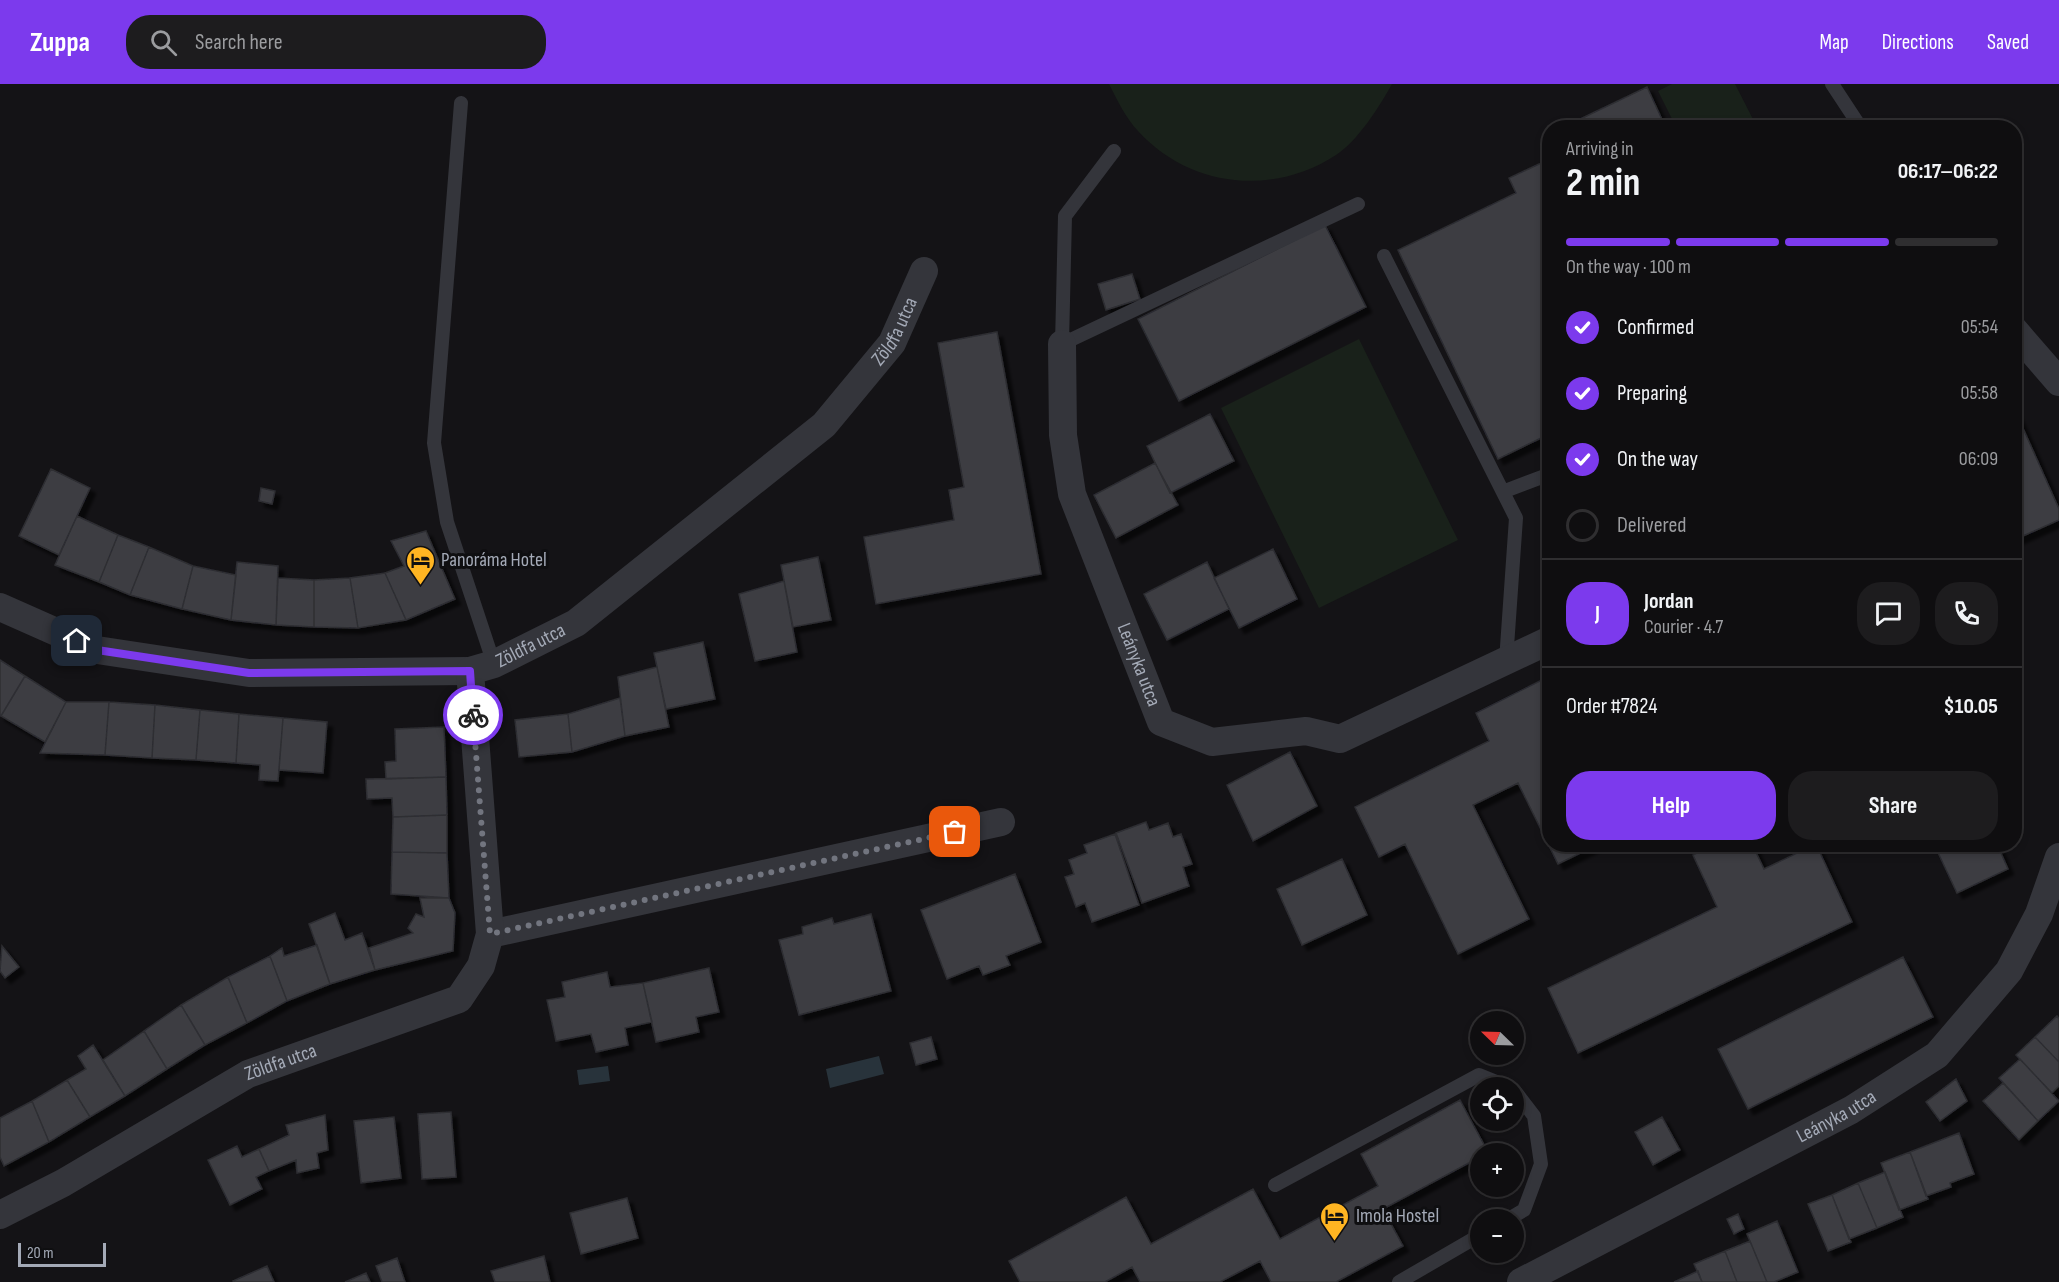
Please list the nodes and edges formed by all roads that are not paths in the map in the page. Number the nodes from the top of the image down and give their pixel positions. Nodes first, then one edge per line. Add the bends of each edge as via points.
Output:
1 (1832, 84) edge
2 (461, 103) dead end
3 (1856, 120) edge
4 (1114, 151) dead end
5 (1358, 204) dead end
6 (1384, 256) dead end
7 (924, 271) dead end
8 (2022, 339) edge
9 (1062, 344) junction
10 (2059, 382) edge
11 (1542, 477) edge
12 (1505, 491) junction
13 (0, 607) edge
14 (1542, 644) edge
15 (1506, 661) junction
16 (482, 667) junction
17 (1002, 822) dead end
18 (2059, 857) edge
19 (490, 934) junction
20 (1470, 1080) edge
21 (1524, 1104) edge
22 (1275, 1185) dead end
23 (1524, 1210) edge
24 (0, 1215) edge
25 (1470, 1241) edge
26 (1399, 1282) edge
27 (1521, 1282) edge

1 - 3 lane
2 - 16 lane via 434,443 447,522
4 - 9 lane via 1065,216
5 - 9 lane
6 - 12 lane
7 - 16 street, Zöldfa utca via 892,343 824,425 576,623
8 - 10 street
9 - 15 street, Leányka utca via 1063,435 1072,494 1161,722 1212,742 1306,731 1340,739
11 - 12 lane
12 - 15 lane via 1516,518
13 - 16 street via 97,650 249,673
14 - 15 street, Leányka utca
16 - 19 street, Zöldfa utca
17 - 19 street
18 - 27 street, Leányka utca via 2039,914 2009,971 1937,1055 1851,1110
19 - 24 street, Zöldfa utca via 481,966 459,999 248,1074 63,1183
20 - 22 lane
21 - 23 lane via 1534,1116 1541,1164
25 - 26 lane

